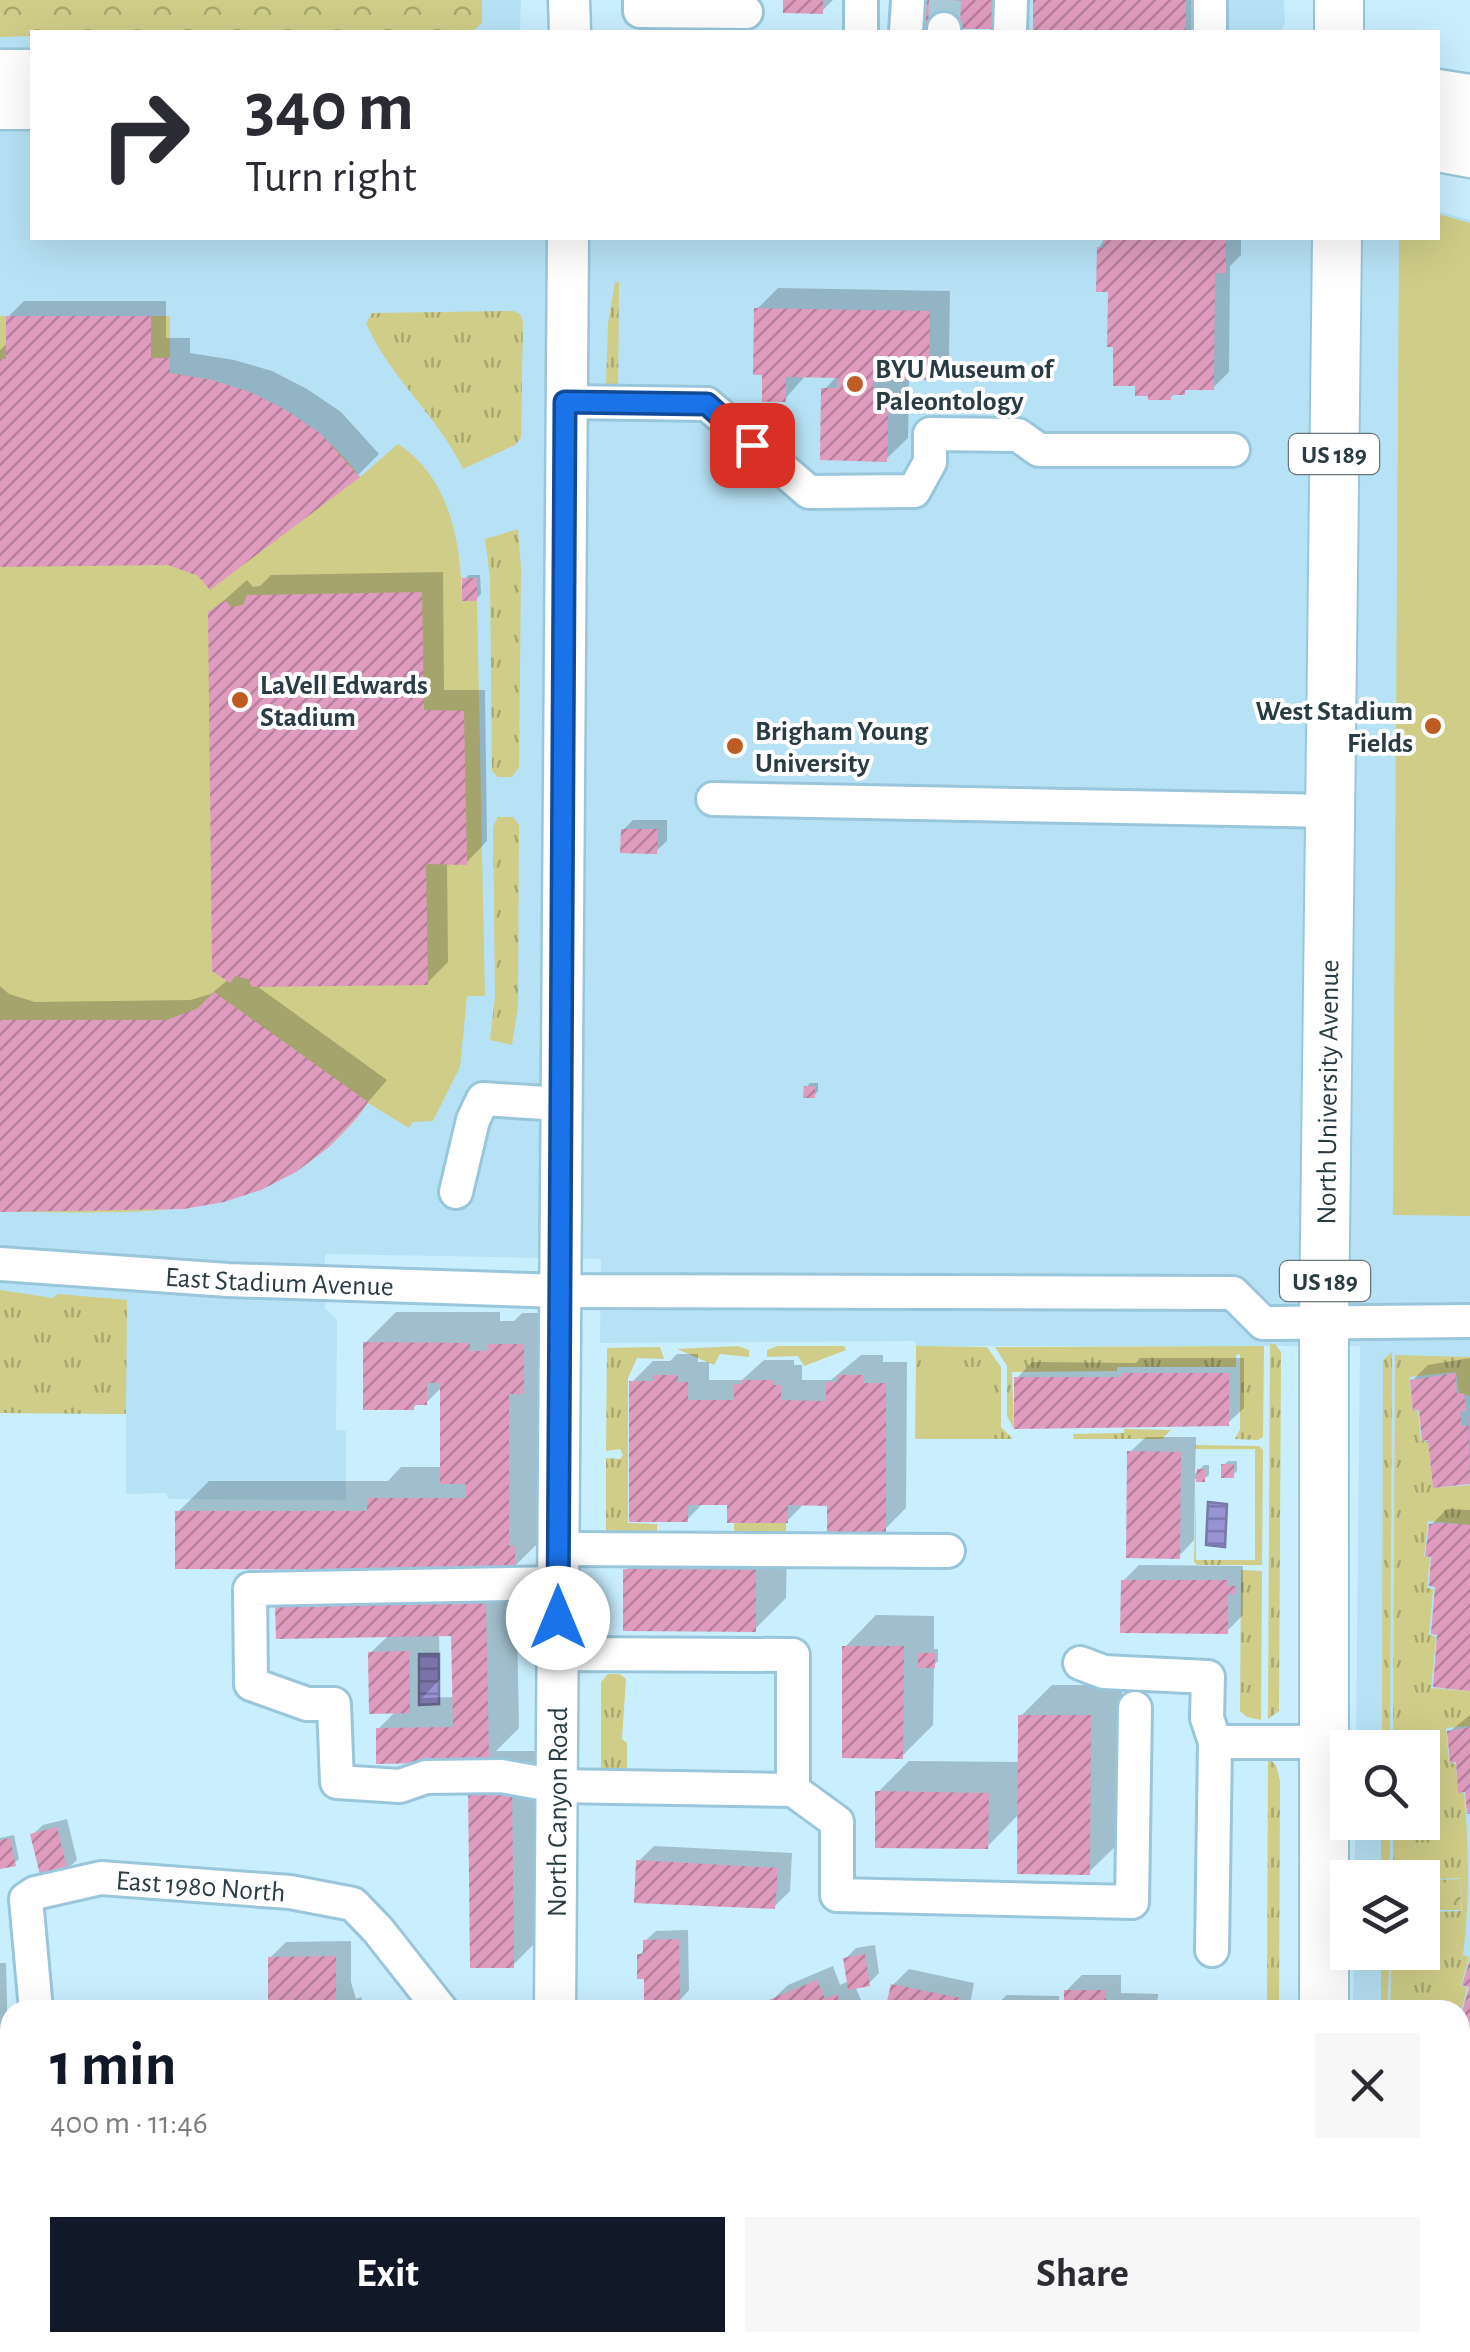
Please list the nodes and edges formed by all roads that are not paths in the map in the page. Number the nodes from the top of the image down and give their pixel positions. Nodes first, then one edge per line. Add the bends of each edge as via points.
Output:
1 (568, 0) edge
2 (861, 0) edge
3 (908, 0) edge
4 (1011, 0) edge
5 (1210, 0) edge
6 (1339, 0) edge
7 (648, 14) edge
8 (746, 15) edge
9 (570, 30) edge
10 (861, 30) edge
11 (906, 30) edge
12 (1010, 30) edge
13 (1210, 30) edge
14 (1339, 30) edge
15 (0, 70) edge
16 (30, 70) edge
17 (1440, 90) edge
18 (1470, 94) edge
19 (0, 109) edge
20 (30, 109) edge
21 (1440, 122) edge
22 (1470, 129) edge
23 (1440, 151) edge
24 (1470, 157) edge
25 (568, 240) edge
26 (1337, 240) edge
27 (565, 402) junction
28 (1233, 450) dead end
29 (713, 799) dead end
30 (1331, 811) junction
31 (561, 1104) junction
32 (456, 1192) dead end
33 (0, 1264) edge
34 (560, 1291) junction
35 (1470, 1321) edge
36 (1324, 1322) junction
37 (948, 1552) dead end
38 (558, 1566) junction
39 (558, 1654) junction
40 (1080, 1663) dead end
41 (1135, 1708) dead end
42 (1214, 1742) junction
43 (1324, 1742) junction
44 (557, 1786) junction
45 (793, 1790) junction
46 (1212, 1950) dead end
47 (35, 2000) edge
48 (434, 2000) edge
49 (555, 2000) edge
50 (1324, 2000) edge

1 - 9 main road
2 - 10 street
3 - 11 street
4 - 12 street
5 - 13 street
6 - 14 highway
7 - 8 street
15 - 16 main road
17 - 18 main road
19 - 20 main road
21 - 22 street
23 - 24 main road
25 - 27 main road, North Canyon Road
26 - 30 highway, North University Avenue / US 189
27 - 28 street via 707,404 809,492 914,491 930,462 930,434 1018,435 1039,450
27 - 31 main road, North Canyon Road
29 - 30 street
30 - 36 highway, North University Avenue / US 189
31 - 32 street via 483,1099
31 - 34 main road, North Canyon Road
33 - 34 street, East Stadium Avenue via 228,1280
34 - 36 street, East Stadium Avenue via 1233,1293 1263,1323
34 - 38 main road, North Canyon Road
35 - 36 street, East Stadium Avenue
36 - 43 highway, North University Avenue / US 189
37 - 38 street
38 - 39 main road, North Canyon Road
38 - 44 street via 250,1589 251,1684 306,1704 334,1704 337,1782 400,1786 426,1778 501,1776
39 - 44 main road, North Canyon Road
39 - 45 street via 793,1656
40 - 42 street via 1104,1672 1208,1677
41 - 45 street via 1132,1902 837,1895 837,1822
42 - 43 street
42 - 46 street
43 - 50 highway, North University Avenue / US 189
44 - 45 street
44 - 49 main road, North Canyon Road
47 - 48 street, East 1980 North via 26,1899 101,1878 290,1892 352,1904

